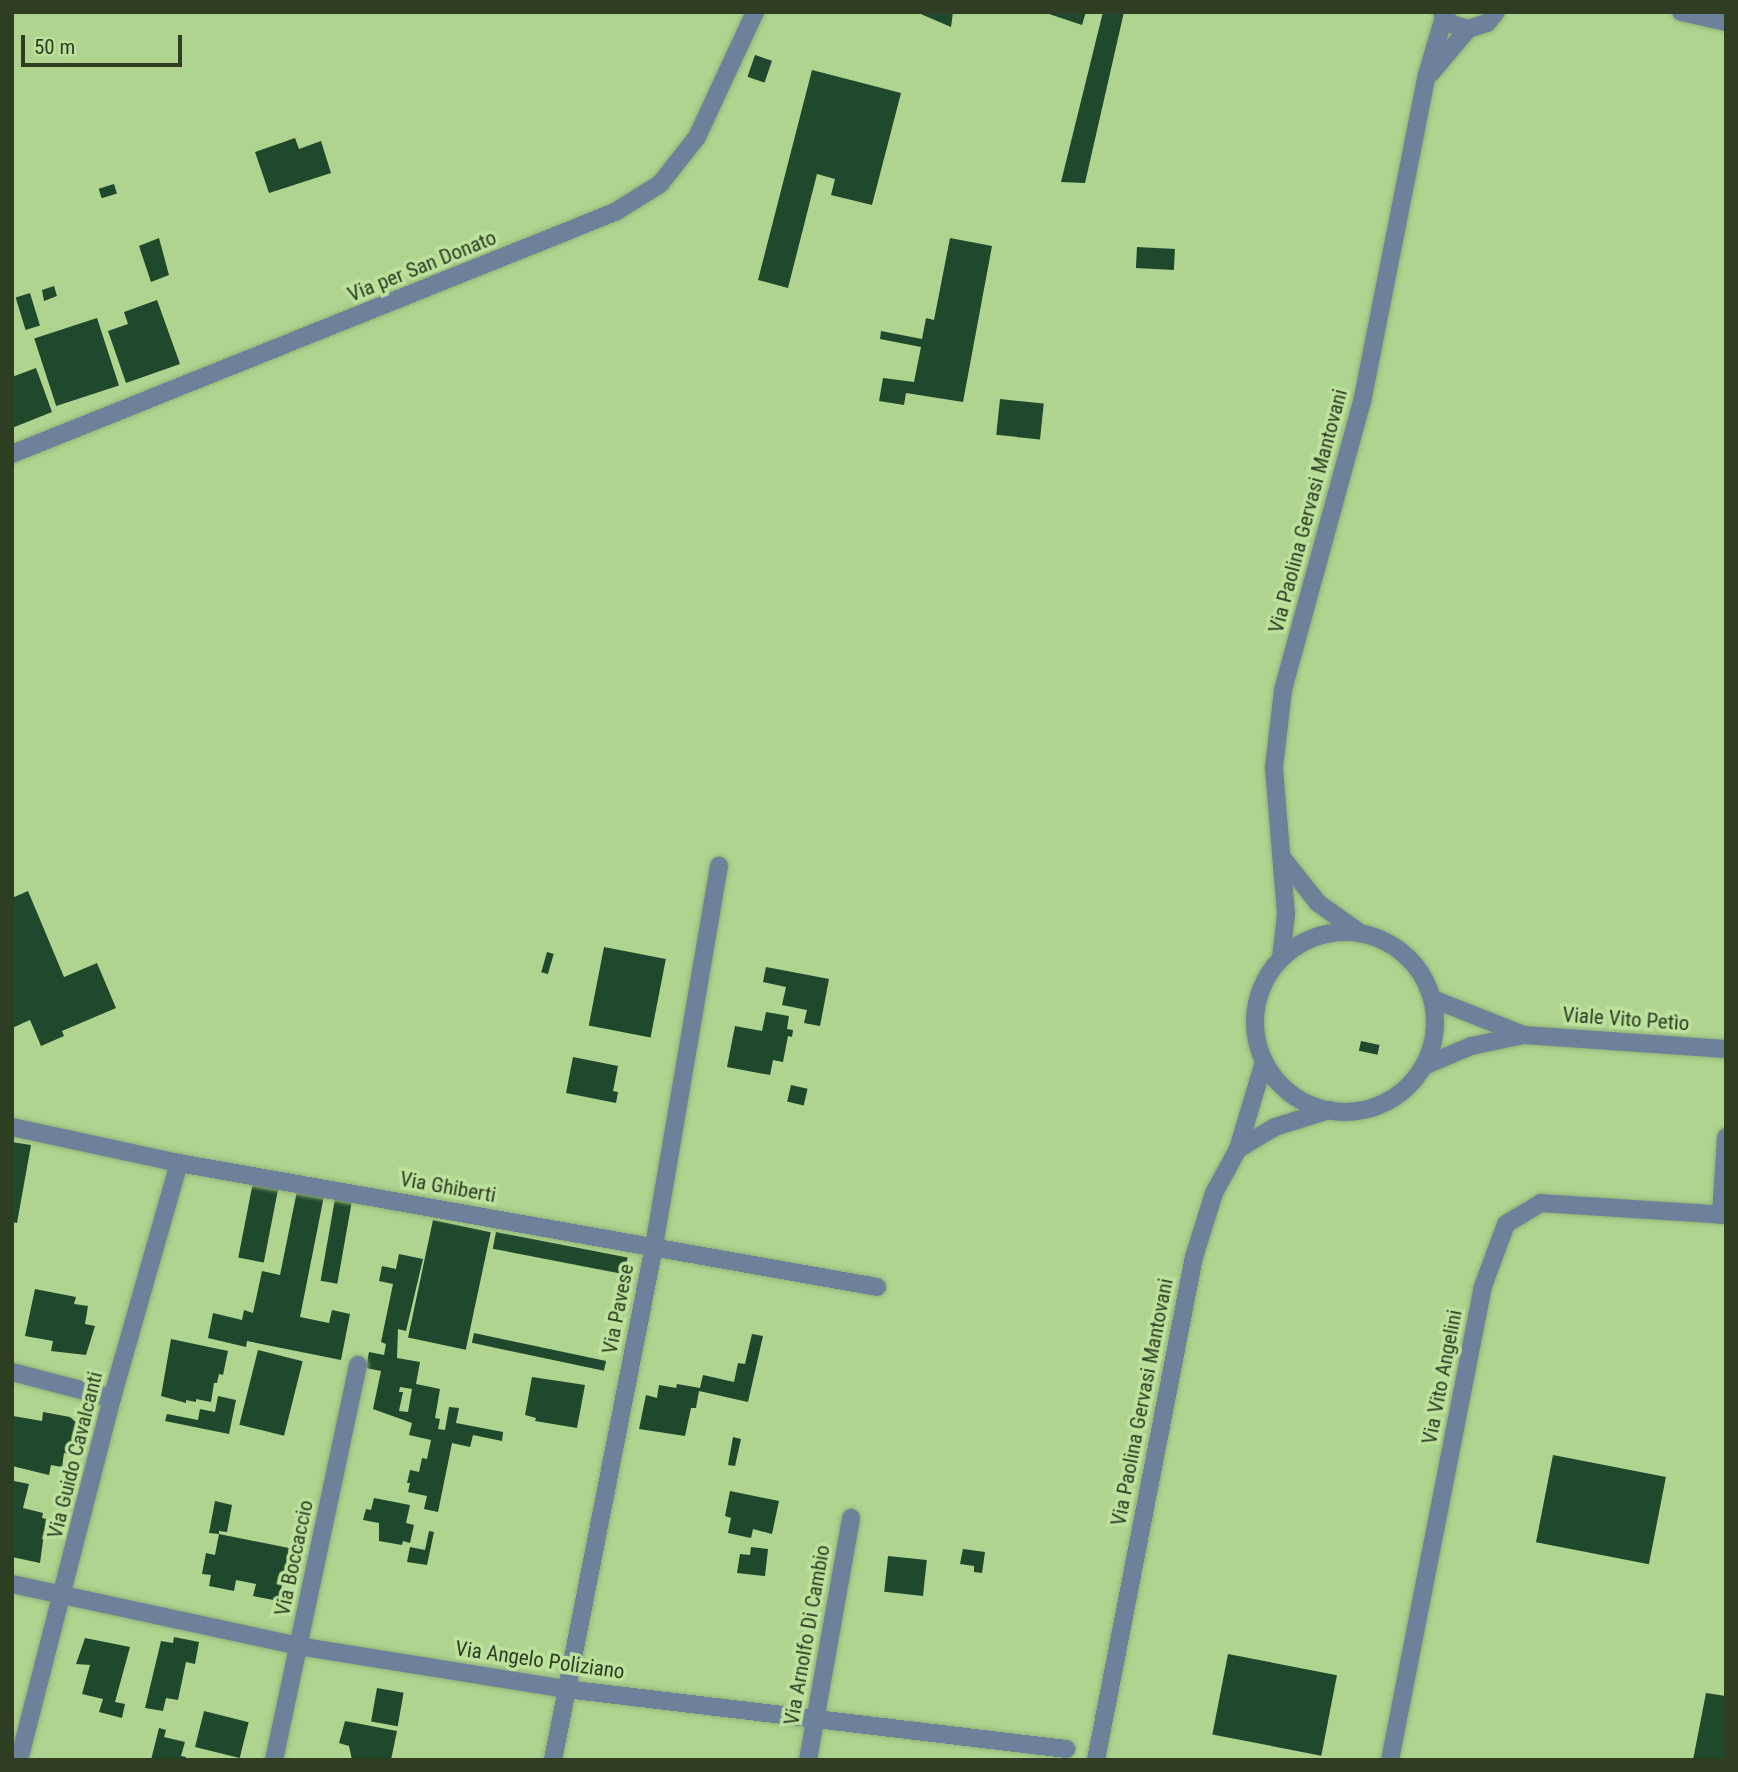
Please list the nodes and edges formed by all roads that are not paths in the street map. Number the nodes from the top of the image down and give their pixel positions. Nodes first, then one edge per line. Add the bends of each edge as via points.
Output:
1 (755, 12) edge
2 (1496, 12) edge
3 (1681, 12) edge
4 (1443, 15) edge
5 (1726, 22) edge
6 (1468, 29) junction
7 (1426, 78) junction
8 (12, 453) edge
9 (1284, 860) junction
10 (719, 866) dead end
11 (1360, 933) junction
12 (1281, 958) junction
13 (1433, 999) junction
14 (1524, 1035) junction
15 (1726, 1049) edge
16 (1264, 1062) junction
17 (1424, 1066) junction
18 (1329, 1110) junction
19 (12, 1127) edge
20 (1726, 1137) edge
21 (1238, 1149) junction
22 (179, 1163) junction
23 (1723, 1215) edge
24 (654, 1246) junction
25 (877, 1287) dead end
26 (358, 1365) dead end
27 (12, 1372) edge
28 (112, 1398) junction
29 (851, 1517) dead end
30 (12, 1584) edge
31 (64, 1595) junction
32 (298, 1646) junction
33 (566, 1689) junction
34 (816, 1717) junction
35 (1066, 1749) dead end
36 (19, 1760) edge
37 (274, 1760) edge
38 (553, 1760) edge
39 (808, 1760) edge
40 (1096, 1760) edge
41 (1390, 1760) edge

1 - 8 street, Via per San Donato via 697,137 660,184 615,212
2 - 6 street, Via Paolina Gervasi Mantovani via 1487,23
3 - 5 street
4 - 6 street
4 - 7 street, Via Paolina Gervasi Mantovani
6 - 7 street, Via Paolina Gervasi Mantovani
7 - 9 street, Via Paolina Gervasi Mantovani via 1362,402 1283,690 1274,767
9 - 11 street via 1318,903
9 - 12 street, Via Paolina Gervasi Mantovani via 1286,914
10 - 24 street, Via Pavese
11 - 12 street via 1335,933 1304,942
11 - 13 street via 1385,941 1406,956 1423,975
12 - 16 street via 1265,981 1256,1007 1256,1035
13 - 14 street
13 - 17 street via 1433,1045
14 - 15 street, Viale Vito Petìo
14 - 17 street via 1471,1046
16 - 18 street via 1291,1094
16 - 21 street, Via Paolina Gervasi Mantovani
17 - 18 street via 1393,1098 1373,1108
18 - 21 street via 1275,1127
19 - 22 street, Via Ghiberti
20 - 23 street
21 - 40 street, Via Paolina Gervasi Mantovani via 1214,1193 1194,1257
22 - 24 street, Via Ghiberti
22 - 28 street, Via Guido Cavalcanti
23 - 41 street, Via Vito Angelini via 1541,1203 1506,1224 1482,1289
24 - 25 street, Via Ghiberti
24 - 33 street, Via Pavese
26 - 32 street, Via Boccaccio
27 - 28 street
28 - 31 street, Via Guido Cavalcanti
29 - 34 street, Via Arnolfo Di Cambio
30 - 31 street, Via Angelo Poliziano
31 - 32 street, Via Angelo Poliziano
31 - 36 street, Via Guido Cavalcanti
32 - 33 street, Via Angelo Poliziano
32 - 37 street, Via Boccaccio
33 - 34 street, Via Angelo Poliziano
33 - 38 street, Via Pavese
34 - 35 street, Via Angelo Poliziano
34 - 39 street, Via Arnolfo Di Cambio

